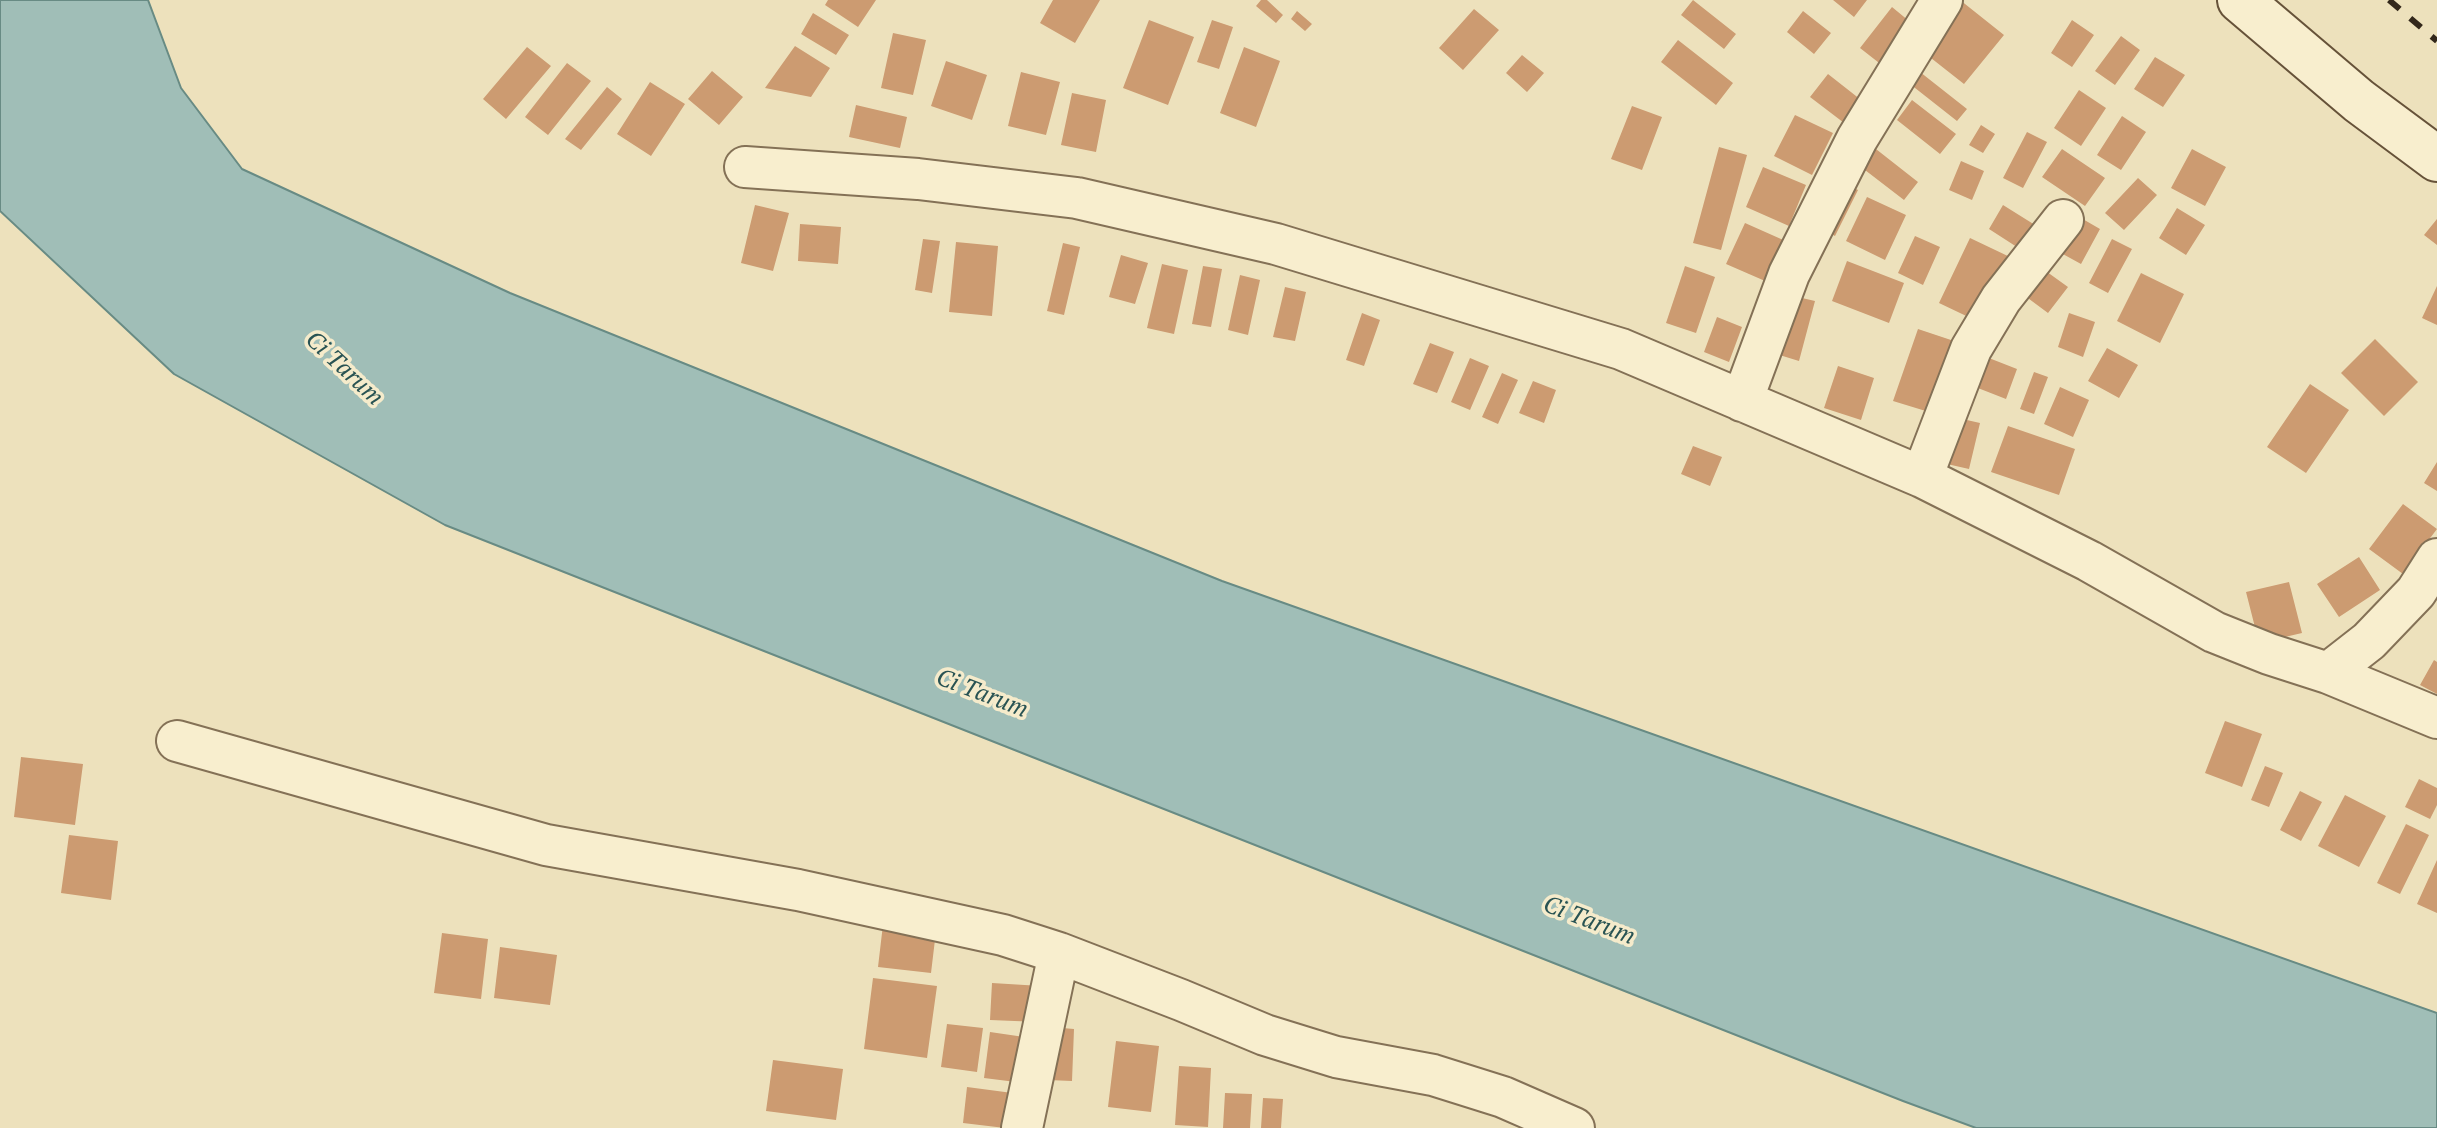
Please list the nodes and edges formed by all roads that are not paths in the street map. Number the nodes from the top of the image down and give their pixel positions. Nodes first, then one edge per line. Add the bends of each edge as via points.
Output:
1 (2240, 0) edge
2 (1933, 3) edge
3 (2437, 159) edge
4 (745, 167) dead end
5 (2063, 220) dead end
6 (1742, 401) junction
7 (1922, 477) junction
8 (2437, 559) edge
9 (2328, 673) junction
10 (2437, 718) edge
11 (177, 741) dead end
12 (1059, 953) junction
13 (1022, 1128) edge
14 (1574, 1128) edge

1 - 3 street
2 - 6 street via 1789,274
4 - 6 street via 918,179 1077,198 1203,226 1621,349
5 - 7 street via 2001,299 1971,349
6 - 7 street
7 - 9 street via 2089,561 2214,632
8 - 9 street via 2416,592 2369,641
9 - 10 street
11 - 12 street via 546,845 927,917
12 - 13 street
12 - 14 street via 1265,1035 1336,1057 1447,1080

